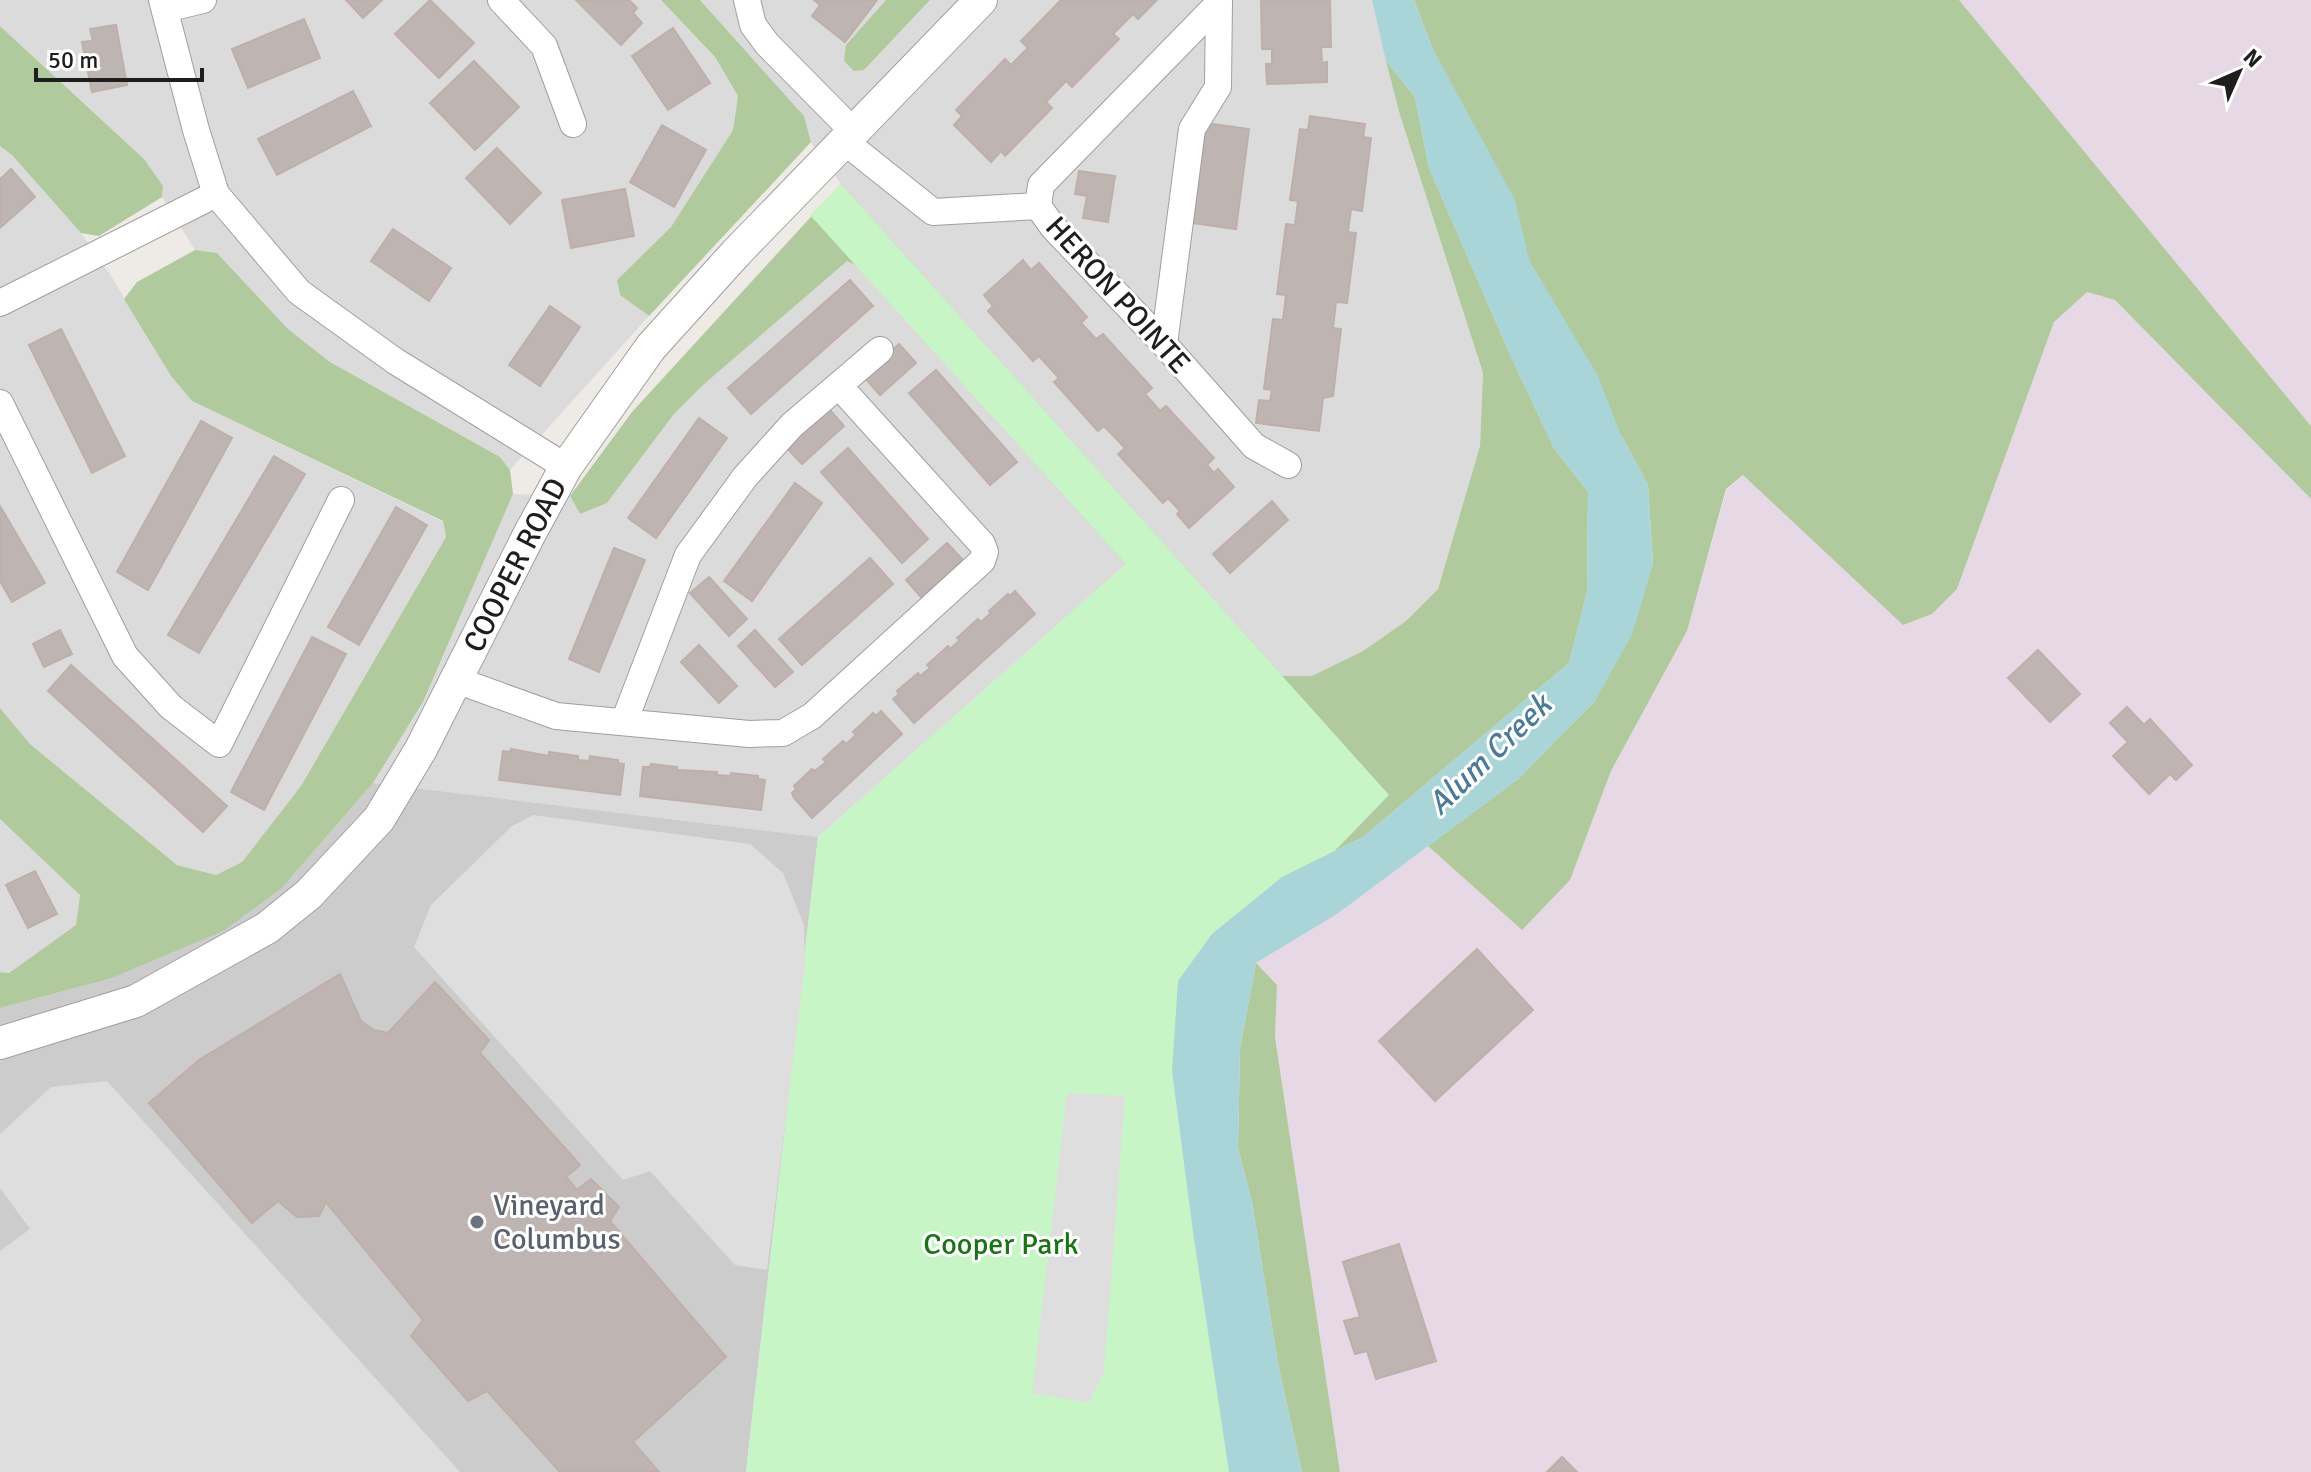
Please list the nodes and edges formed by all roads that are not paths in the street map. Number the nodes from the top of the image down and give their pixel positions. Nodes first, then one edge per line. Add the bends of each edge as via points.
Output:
1 (203, 0) edge
2 (501, 0) edge
3 (747, 0) edge
4 (981, 0) edge
5 (1219, 2) edge
6 (164, 5) edge
7 (573, 124) dead end
8 (848, 136) junction
9 (216, 194) junction
10 (1038, 206) junction
11 (0, 303) edge
12 (1164, 344) junction
13 (880, 350) dead end
14 (840, 387) junction
15 (0, 403) edge
16 (1288, 465) dead end
17 (566, 467) junction
18 (341, 500) dead end
19 (456, 680) junction
20 (624, 722) junction
21 (0, 1043) edge

1 - 6 street
2 - 7 street via 544,46
3 - 8 street, HERON POINTE via 753,25 767,44
4 - 8 street, COOPER ROAD
5 - 10 street via 1041,185
5 - 12 street via 1218,87 1192,129
6 - 9 street
8 - 10 street, HERON POINTE via 933,212
8 - 17 street, COOPER ROAD via 651,347
9 - 11 street
9 - 17 street via 299,292 395,361
10 - 12 street, HERON POINTE
12 - 16 street, HERON POINTE via 1254,446
13 - 14 street
14 - 20 street via 792,425 745,477 688,555
14 - 20 street via 982,544 982,561 812,716 783,733
15 - 18 street via 125,656 171,707 219,744
17 - 19 street, COOPER ROAD
19 - 20 street via 556,716
19 - 21 street, COOPER ROAD via 379,819 309,894 267,928 136,1001

